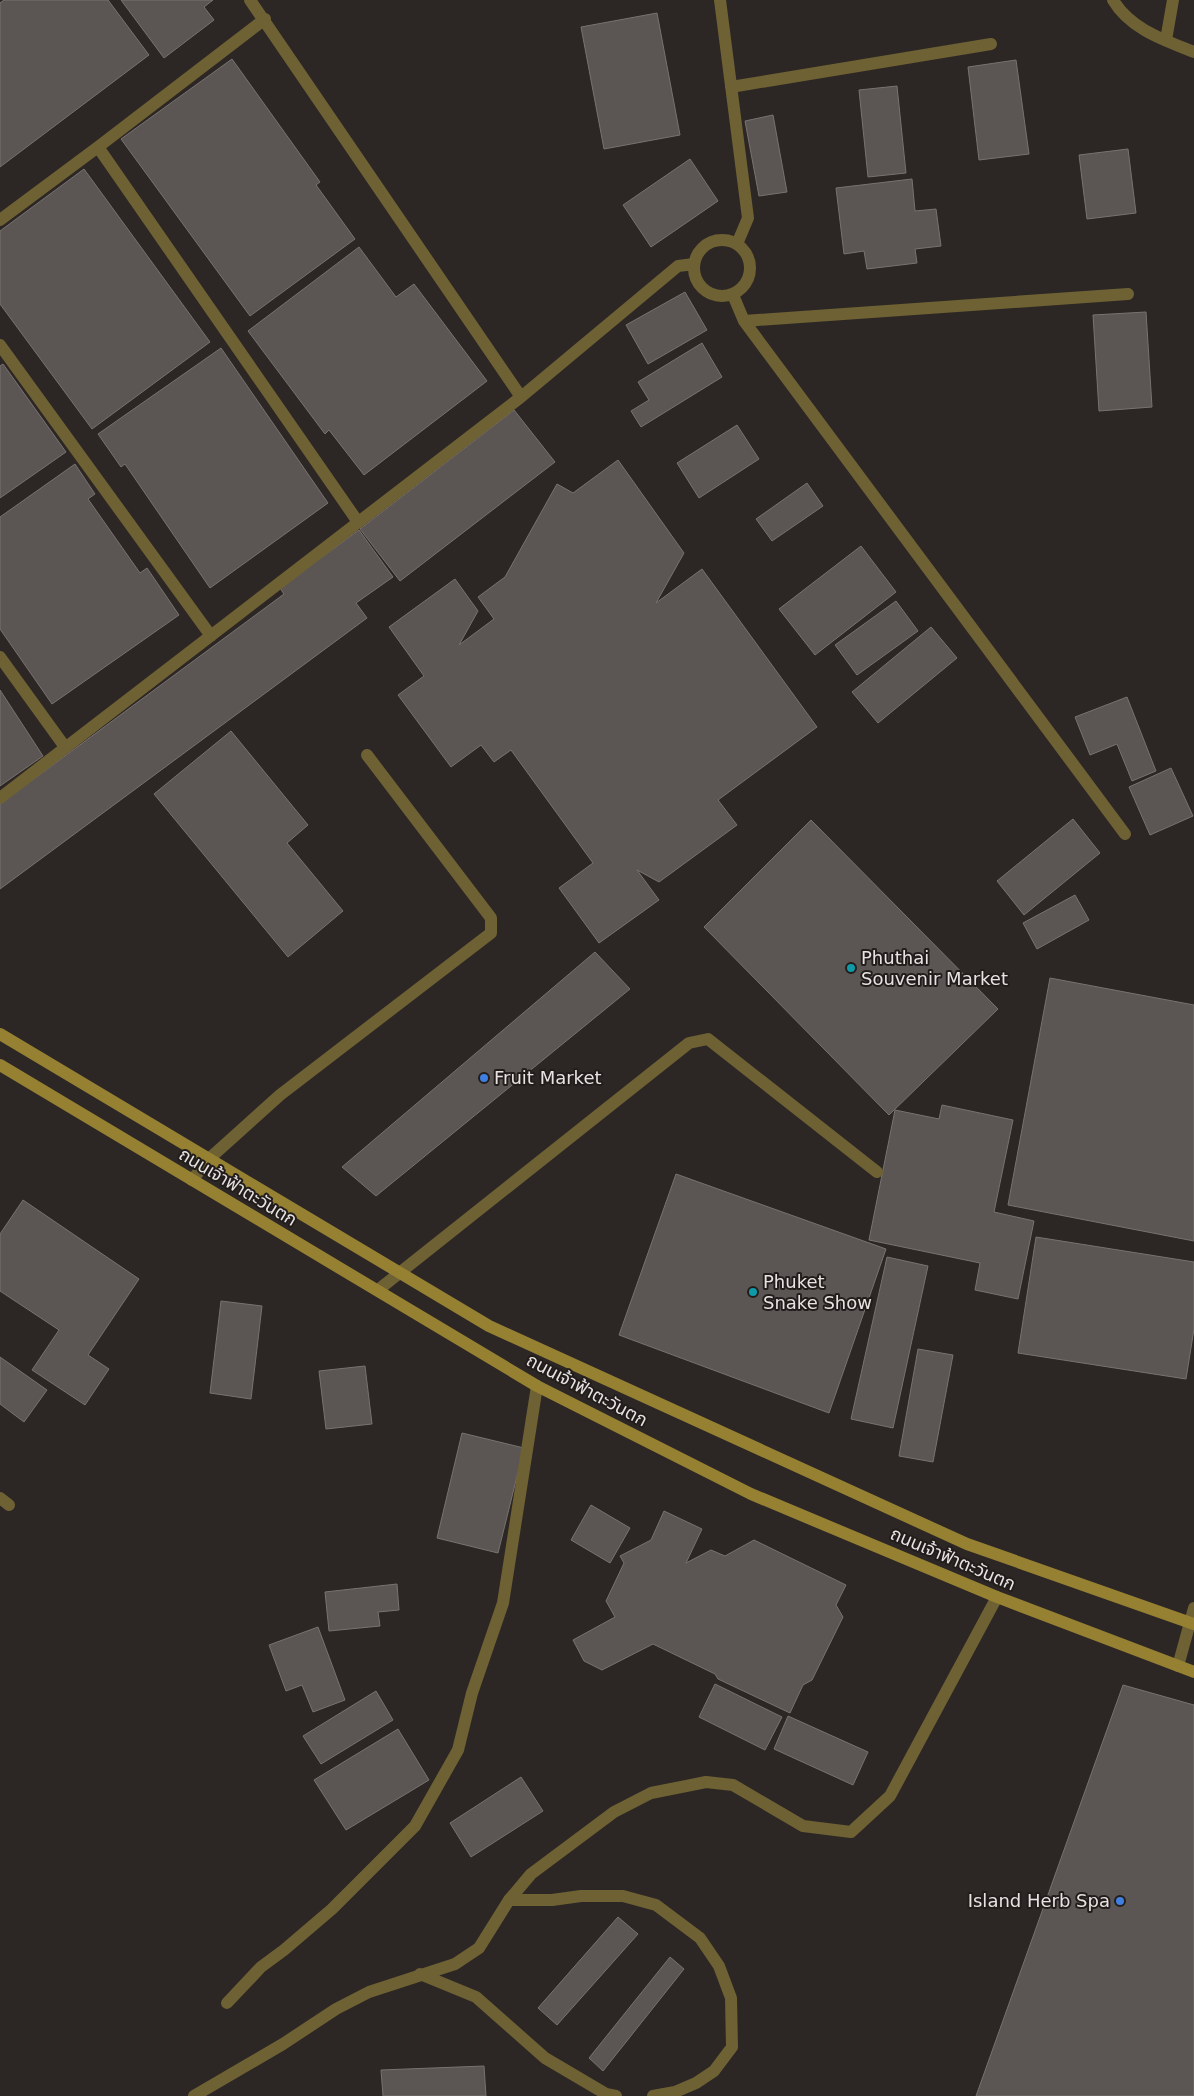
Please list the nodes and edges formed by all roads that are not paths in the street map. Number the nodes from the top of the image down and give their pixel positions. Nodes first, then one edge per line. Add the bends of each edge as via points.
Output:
1 (250, 0) edge
2 (720, 0) edge
3 (1113, 0) edge
4 (1172, 0) edge
5 (265, 19) junction
6 (1166, 40) junction
7 (991, 44) dead end
8 (1194, 52) edge
9 (731, 87) junction
10 (98, 147) junction
11 (0, 220) edge
12 (738, 244) junction
13 (694, 264) junction
14 (1128, 294) dead end
15 (733, 295) junction
16 (744, 321) junction
17 (0, 345) edge
18 (521, 397) junction
19 (358, 522) junction
20 (210, 636) junction
21 (0, 657) edge
22 (66, 747) junction
23 (367, 755) dead end
24 (0, 798) edge
25 (1125, 834) dead end
26 (0, 1034) edge
27 (0, 1065) edge
28 (210, 1158) junction
29 (877, 1172) dead end
30 (192, 1180) junction
31 (400, 1272) junction
32 (378, 1290) junction
33 (537, 1386) junction
34 (997, 1597) junction
35 (1194, 1608) edge
36 (1192, 1624) edge
37 (1178, 1666) junction
38 (1194, 1672) edge
39 (509, 1900) junction
40 (420, 1974) junction
41 (226, 2003) dead end
42 (194, 2096) edge
43 (616, 2096) edge
44 (653, 2096) edge

1 - 5 street
2 - 9 street
3 - 6 street via 1120,13 1145,31
4 - 6 street
5 - 10 street
5 - 18 street
6 - 8 street
7 - 9 street
9 - 12 street via 748,218
10 - 11 street
10 - 19 street
12 - 13 street via 715,240 705,245
12 - 15 street via 748,255 751,270 746,285
13 - 15 street via 696,279 705,291 719,297
13 - 18 street via 678,266
14 - 16 street
15 - 16 street
16 - 25 street
17 - 20 street
18 - 19 street
19 - 20 street
20 - 22 street
21 - 22 street
22 - 24 street
23 - 28 street via 491,918 492,933 280,1095
26 - 28 main road, ถนนเจ้าฟ้าตะวันตก
27 - 30 main road, ถนนเจ้าฟ้าตะวันตก
28 - 30 street
28 - 31 main road, ถนนเจ้าฟ้าตะวันตก
29 - 31 street via 708,1039 689,1043
30 - 32 main road, ถนนเจ้าฟ้าตะวันตก
31 - 32 street
31 - 36 main road, ถนนเจ้าฟ้าตะวันตก via 489,1326 967,1544
32 - 33 main road, ถนนเจ้าฟ้าตะวันตก
33 - 34 main road, ถนนเจ้าฟ้าตะวันตก via 751,1494
33 - 41 street via 503,1603 472,1694 458,1750 415,1826 332,1910 261,1966
34 - 37 main road, ถนนเจ้าฟ้าตะวันตก
34 - 39 street via 890,1796 851,1832 804,1826 734,1784 706,1782 652,1793 614,1812 531,1874
35 - 36 street
36 - 37 street
37 - 38 main road, ถนนเจ้าฟ้าตะวันตก
39 - 40 street via 479,1948 455,1964
39 - 44 street via 623,1896 656,1905 700,1938 719,1966 731,1998 732,2048 714,2071 696,2083 675,2092
40 - 42 street via 369,1992 336,2009
40 - 43 street via 476,1997 545,2058 606,2094

